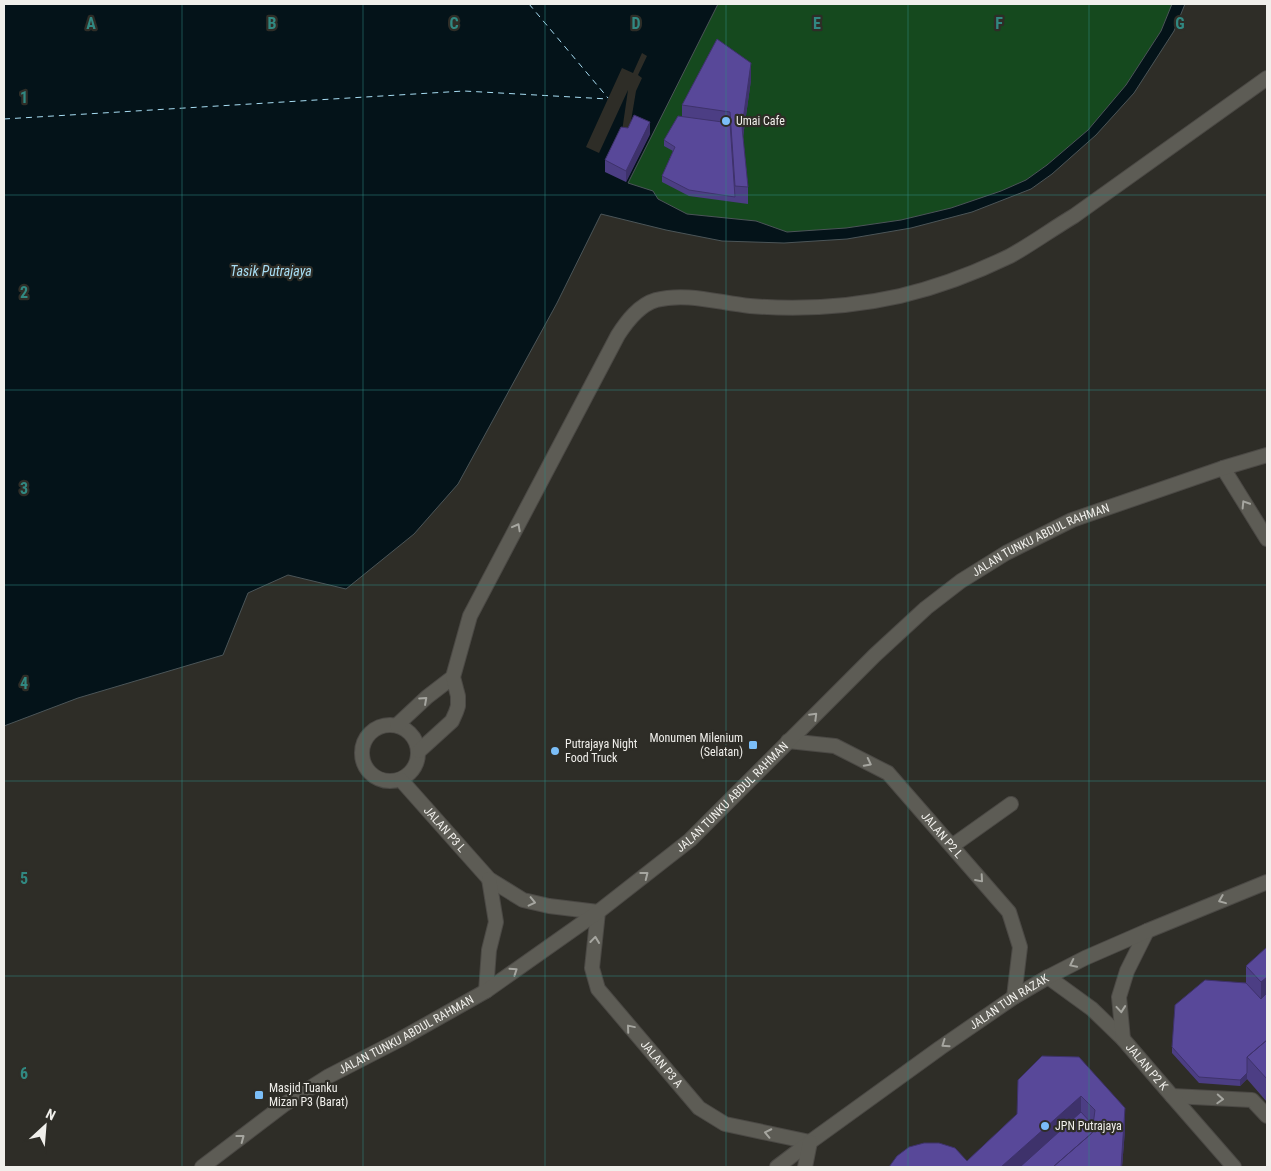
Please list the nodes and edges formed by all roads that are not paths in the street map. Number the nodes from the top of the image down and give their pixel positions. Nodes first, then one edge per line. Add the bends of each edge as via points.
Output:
1 (1267, 78) edge
2 (1267, 455) edge
3 (1223, 468) junction
4 (1267, 539) edge
5 (453, 677) junction
6 (397, 725) junction
7 (788, 741) junction
8 (419, 751) junction
9 (401, 780) junction
10 (1011, 804) dead end
11 (952, 846) junction
12 (490, 879) junction
13 (1267, 882) edge
14 (598, 912) junction
15 (1147, 931) junction
16 (1048, 977) junction
17 (486, 990) junction
18 (1014, 997) junction
19 (1123, 1039) junction
20 (1172, 1096) junction
21 (1267, 1116) edge
22 (810, 1142) junction
23 (202, 1167) edge
24 (777, 1167) edge
25 (805, 1167) edge
26 (1234, 1167) edge

5 -> 1 street via 470,616 618,335 640,309 670,297 778,308 828,307 899,296 939,285 977,271 1043,237
2 - 3 street, JALAN TUNKU ABDUL RAHMAN
4 -> 3 street
7 -> 3 street, JALAN TUNKU ABDUL RAHMAN via 875,655 961,580 1072,520
6 -> 5 street
5 - 8 street via 458,706 452,721
6 - 8 street via 407,730
6 - 9 street via 384,725 373,730 361,749 362,762 368,772 390,782
7 -> 11 street, JALAN P2 L via 835,746 888,773
14 -> 7 street, JALAN TUNKU ABDUL RAHMAN via 690,840
8 - 9 street via 411,773
9 - 12 street, JALAN P3 L
10 - 11 street
11 -> 18 street, JALAN P2 L via 1009,912 1020,947
12 -> 14 street, JALAN P3 L via 523,900
12 - 17 street via 496,922 489,950
13 -> 15 street, JALAN TUN RAZAK
17 -> 14 street, JALAN TUNKU ABDUL RAHMAN
22 -> 14 street, JALAN P3 A via 725,1124 699,1108 598,989 592,968
15 -> 16 street, JALAN TUN RAZAK
15 -> 19 street via 1120,997
16 - 18 street, JALAN TUN RAZAK
16 - 19 street, JALAN P2 K via 1092,1009
23 -> 17 street, JALAN TUNKU ABDUL RAHMAN via 285,1104 329,1076
18 -> 22 street, JALAN TUN RAZAK
19 - 20 street, JALAN P2 K
20 -> 21 street via 1252,1100
20 - 26 street, JALAN P2 K
22 - 24 street, JALAN TUN RAZAK
22 - 25 street

